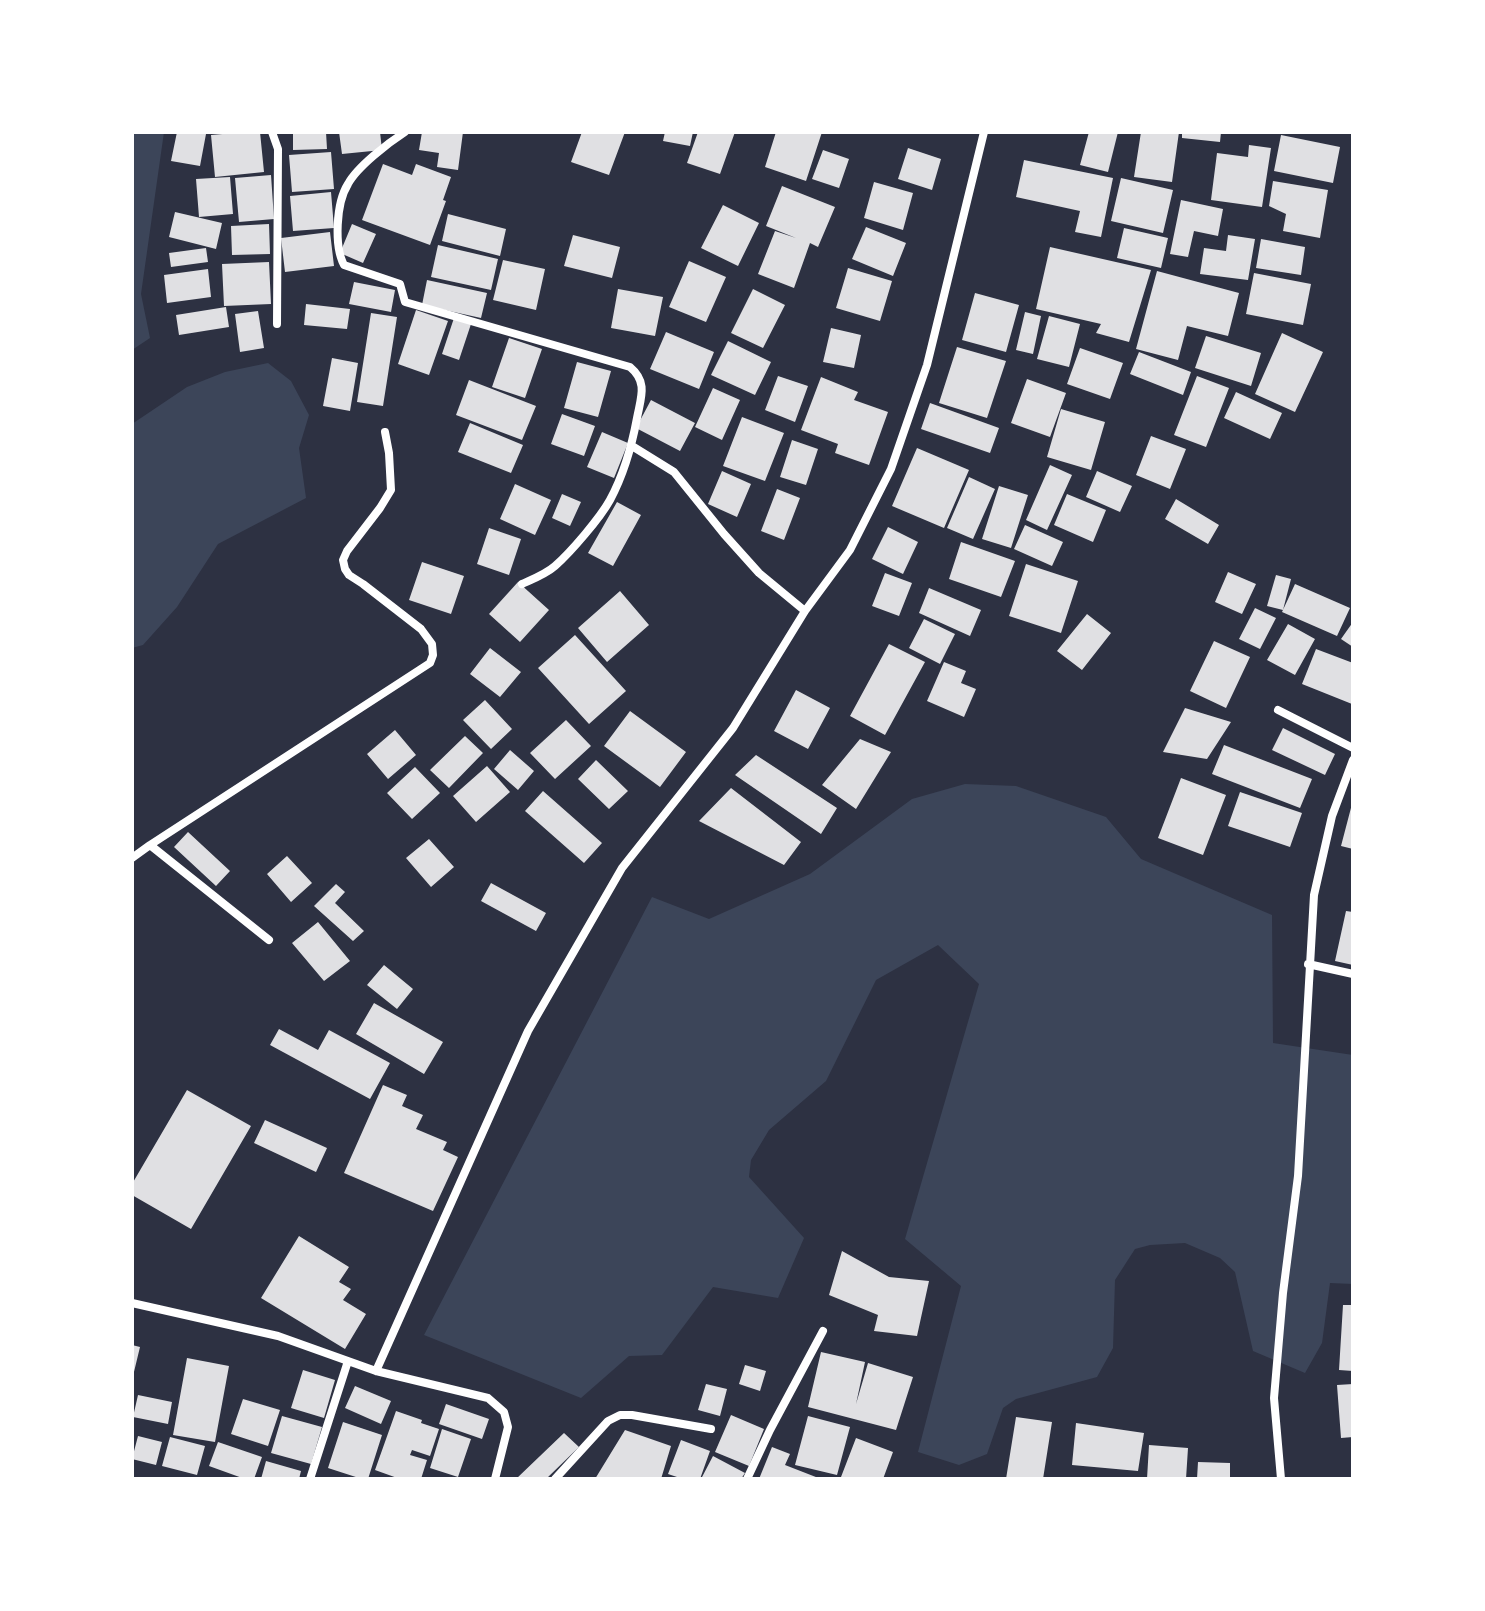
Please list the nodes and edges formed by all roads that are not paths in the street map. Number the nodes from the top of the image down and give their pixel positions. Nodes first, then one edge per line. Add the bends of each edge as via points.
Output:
1 (272, 132) edge
2 (405, 132) edge
3 (984, 132) edge
4 (277, 324) dead end
5 (385, 432) dead end
6 (632, 446) junction
7 (522, 584) dead end
8 (805, 611) junction
9 (1278, 710) dead end
10 (1353, 748) edge
11 (1353, 760) edge
12 (150, 845) junction
13 (132, 858) edge
14 (269, 940) dead end
15 (1308, 964) junction
16 (1353, 974) edge
17 (132, 1303) edge
18 (823, 1331) dead end
19 (348, 1361) junction
20 (376, 1371) junction
21 (711, 1429) dead end
22 (310, 1479) edge
23 (495, 1479) edge
24 (555, 1479) edge
25 (747, 1479) edge
26 (1281, 1479) edge

1 - 4 street via 278,149
2 - 6 street via 347,185 337,231 344,265 400,284 405,302 630,367 639,374 642,387
3 - 8 street via 927,365 891,469 850,550
5 - 12 street via 391,490 343,560 349,575 421,629 432,644 430,663
6 - 7 street via 609,501 574,547 552,568
6 - 8 street via 674,472 759,573
8 - 20 street via 733,728 622,868 528,1031
9 - 10 street
11 - 15 street via 1325,839
12 - 13 street
12 - 14 street
15 - 16 street
15 - 26 street via 1298,1176 1274,1398
17 - 19 street via 278,1336
18 - 25 street
19 - 20 street
19 - 22 street
20 - 23 street via 488,1398 504,1412 508,1427
21 - 24 street via 620,1415 608,1421

